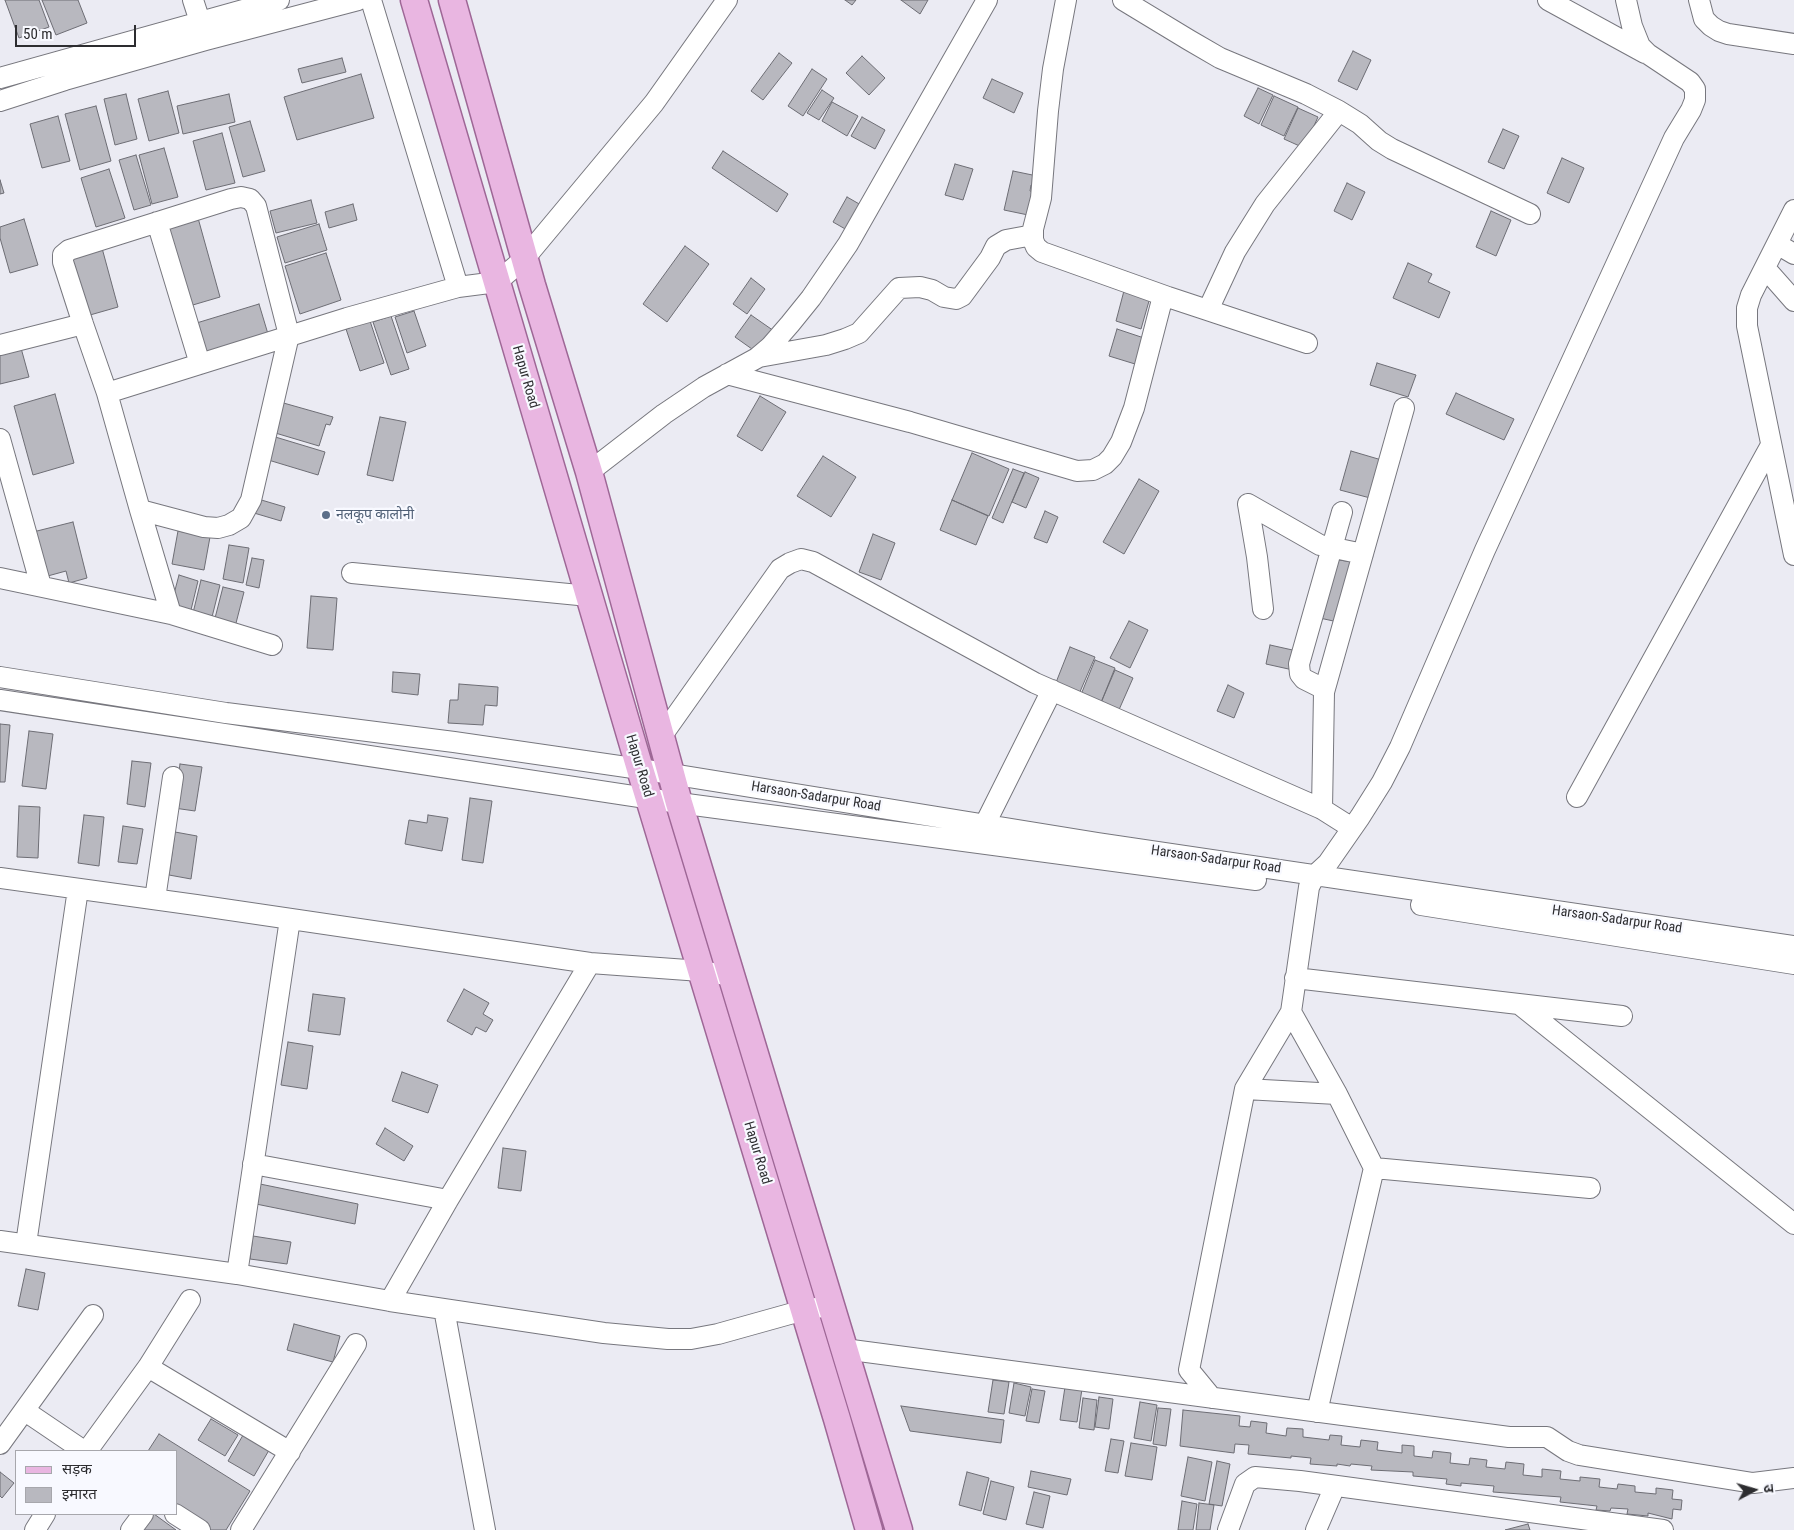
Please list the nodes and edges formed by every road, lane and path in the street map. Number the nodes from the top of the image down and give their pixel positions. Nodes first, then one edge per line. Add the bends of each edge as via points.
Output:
1 (193, 0) edge
2 (279, 0) edge
3 (358, 0) edge
4 (371, 0) edge
5 (414, 0) edge
6 (452, 0) edge
7 (727, 0) edge
8 (987, 0) edge
9 (1066, 0) edge
10 (1124, 0) edge
11 (1548, 0) edge
12 (1626, 0) edge
13 (1699, 0) edge
14 (203, 31) junction
15 (1794, 44) edge
16 (1648, 54) junction
17 (0, 78) edge
18 (0, 101) edge
19 (1339, 111) junction
20 (1794, 210) edge
21 (1530, 214) dead end
22 (157, 222) junction
23 (1033, 235) junction
24 (1786, 249) edge
25 (524, 259) junction
26 (1765, 268) junction
27 (497, 282) junction
28 (458, 287) junction
29 (1163, 296) junction
30 (1794, 301) edge
31 (1208, 310) junction
32 (82, 324) junction
33 (289, 335) junction
34 (1307, 343) dead end
35 (0, 345) edge
36 (757, 358) junction
37 (200, 364) junction
38 (727, 374) junction
39 (107, 393) junction
40 (1404, 408) dead end
41 (0, 440) edge
42 (1771, 445) junction
43 (589, 472) junction
44 (6, 478) edge
45 (140, 510) junction
46 (1342, 512) dead end
47 (1332, 547) junction
48 (1363, 554) junction
49 (1794, 555) edge
50 (352, 573) dead end
51 (0, 578) edge
52 (41, 586) junction
53 (589, 596) junction
54 (1264, 609) dead end
55 (171, 614) junction
56 (272, 645) dead end
57 (0, 677) edge
58 (1052, 690) junction
59 (1324, 692) junction
60 (0, 700) edge
61 (661, 737) junction
62 (640, 769) junction
63 (671, 774) junction
64 (173, 777) dead end
65 (1578, 797) dead end
66 (648, 798) junction
67 (679, 803) junction
68 (1322, 809) junction
69 (985, 824) junction
70 (1352, 828) junction
71 (0, 878) edge
72 (1312, 881) junction
73 (78, 889) junction
74 (155, 899) junction
75 (290, 919) junction
76 (1794, 946) edge
77 (590, 963) junction
78 (1794, 964) edge
79 (701, 971) junction
80 (731, 976) junction
81 (1296, 978) junction
82 (1519, 1004) junction
83 (1291, 1012) junction
84 (1622, 1016) dead end
85 (1245, 1089) junction
86 (1337, 1094) junction
87 (253, 1164) junction
88 (1374, 1168) junction
89 (1590, 1188) dead end
90 (448, 1200) junction
91 (1794, 1224) edge
92 (0, 1240) edge
93 (26, 1244) junction
94 (237, 1274) junction
95 (190, 1300) dead end
96 (390, 1301) junction
97 (831, 1307) junction
98 (444, 1309) junction
99 (804, 1310) junction
100 (93, 1315) dead end
101 (356, 1344) dead end
102 (844, 1349) junction
103 (148, 1368) junction
104 (1212, 1398) junction
105 (25, 1411) junction
106 (1317, 1412) junction
107 (0, 1444) edge
108 (84, 1450) edge
109 (86, 1450) edge
110 (290, 1452) junction
111 (1794, 1478) edge
112 (1335, 1486) junction
113 (44, 1515) edge
114 (142, 1515) edge
115 (177, 1515) edge
116 (1552, 1523) edge
117 (35, 1530) edge
118 (131, 1530) edge
119 (200, 1530) edge
120 (240, 1530) edge
121 (485, 1530) edge
122 (869, 1530) edge
123 (899, 1530) edge
124 (1228, 1530) edge
125 (1316, 1530) edge
126 (1663, 1530) edge

1 - 14 street
2 - 14 street
3 - 14 street
4 - 28 street
5 - 27 main road, Hapur Road
6 - 25 main road, Hapur Road
7 - 25 street via 654,103
8 - 36 street via 848,244 812,298
9 - 23 street via 1053,69 1041,198
10 - 19 street via 1220,58
11 - 16 street
12 - 16 street via 1637,40
13 - 15 street via 1704,18 1719,31
14 - 17 street
14 - 18 street
16 - 70 street via 1690,82 1696,89 1695,100 1674,138 1485,550 1400,747
19 - 21 street via 1392,149
19 - 31 street via 1265,204 1235,252
20 - 24 street
22 - 32 street via 69,250 63,255
22 - 33 street via 231,199 250,199 256,206
22 - 37 street
23 - 29 street via 1036,247 1042,252
23 - 36 street via 1006,240 996,246 962,296 956,299 920,287 899,288 859,333 826,345
24 - 26 street
25 - 27 street
25 - 43 main road, Hapur Road
26 - 30 street
26 - 42 street via 1751,295 1747,326
27 - 28 street
27 - 53 main road, Hapur Road
28 - 33 street
29 - 31 street
29 - 38 street via 1134,408 1121,442 1105,464 1093,470 1077,471 910,422
31 - 34 street
32 - 35 street
32 - 39 street
33 - 37 street
33 - 45 street via 250,500 240,518 229,526 204,527
36 - 38 street
37 - 39 street
38 - 43 street via 664,414
39 - 45 street
40 - 48 street
41 - 44 street
42 - 49 street
42 - 65 street
43 - 61 main road, Hapur Road
44 - 52 street
45 - 55 street
46 - 47 street
47 - 48 street
47 - 54 street via 1320,545 1248,504
47 - 59 street via 1299,664 1304,679
48 - 59 street
50 - 53 street
51 - 52 street
52 - 55 street
53 - 62 main road, Hapur Road
55 - 56 street
57 - 62 street, Harsaon-Sadarpur Road via 226,713
58 - 61 street via 813,562 800,559 780,569
58 - 68 street
58 - 69 street
59 - 68 street
60 - 66 street, Harsaon-Sadarpur Road
61 - 63 main road, Hapur Road
62 - 63 street, Harsaon-Sadarpur Road
62 - 66 main road, Hapur Road
63 - 67 main road, Hapur Road
63 - 69 street, Harsaon-Sadarpur Road
64 - 74 street
66 - 67 street, Harsaon-Sadarpur Road
66 - 79 main road, Hapur Road
67 - 72 street, Harsaon-Sadarpur Road
67 - 80 main road, Hapur Road
68 - 70 street
69 - 72 street, Harsaon-Sadarpur Road
70 - 72 street
71 - 73 street
72 - 76 street, Harsaon-Sadarpur Road
72 - 78 street, Harsaon-Sadarpur Road
72 - 81 street
73 - 74 street
73 - 93 street
74 - 75 street
75 - 77 street
75 - 87 street
77 - 79 street
77 - 90 street
79 - 80 street
79 - 99 main road, Hapur Road
80 - 97 main road, Hapur Road
81 - 82 street
81 - 83 street
82 - 84 street
82 - 91 street
83 - 85 street
83 - 86 street
85 - 86 street
85 - 104 street via 1189,1370
86 - 88 street
87 - 90 street
87 - 94 street
88 - 89 street
88 - 106 street
90 - 96 street
92 - 93 street
93 - 94 street
94 - 96 street
95 - 103 street
96 - 98 street
97 - 99 street
97 - 102 main road, Hapur Road
98 - 99 street via 604,1333 668,1339 718,1334
98 - 121 street
99 - 122 main road, Hapur Road
100 - 105 street
101 - 110 street
102 - 104 street
102 - 123 main road, Hapur Road
103 - 109 street
103 - 110 street
104 - 106 street
105 - 107 street
105 - 108 street
106 - 111 street via 1509,1437 1547,1437 1579,1455 1754,1483
110 - 120 street
112 - 116 street
112 - 124 street via 1255,1478 1245,1484
112 - 125 street
113 - 117 street
114 - 118 street
115 - 119 street
116 - 126 street

